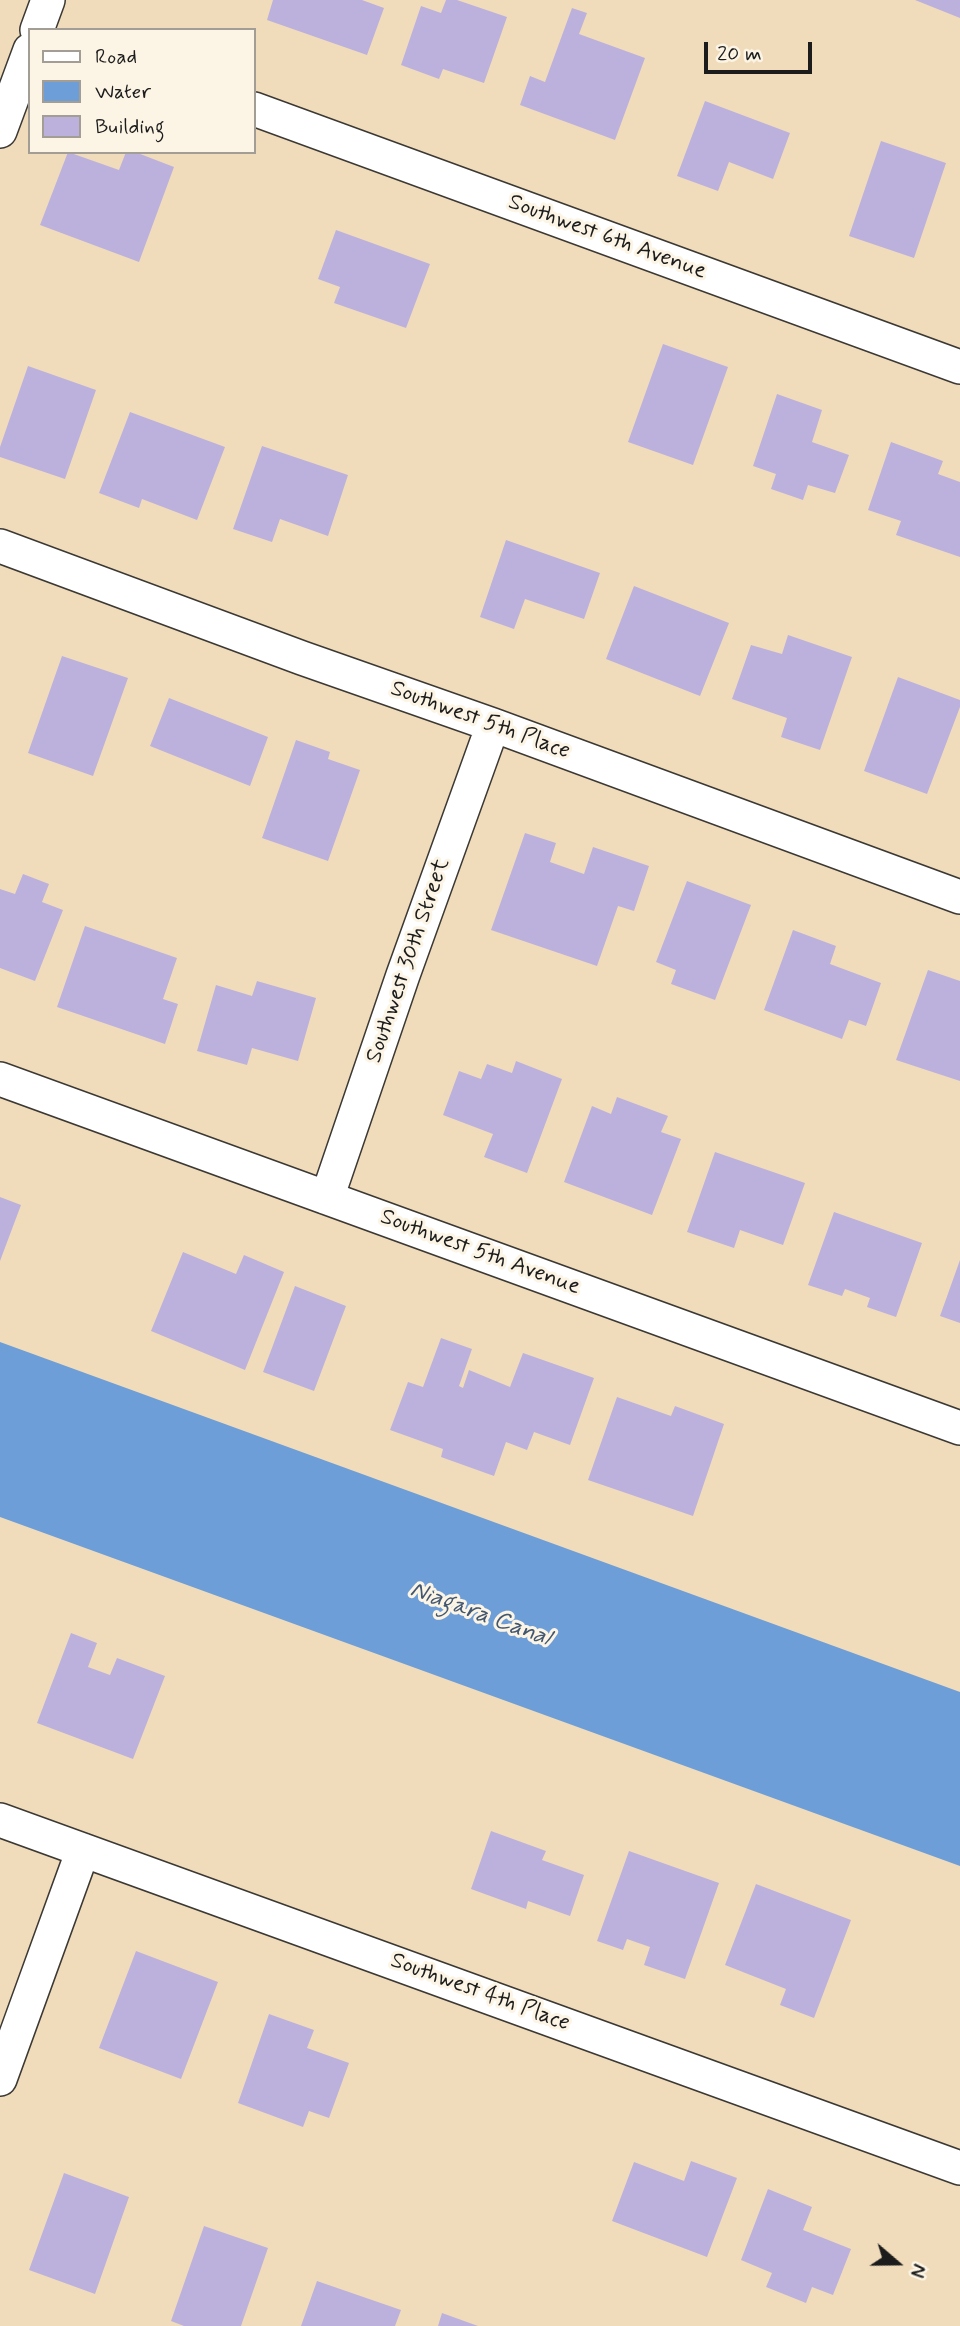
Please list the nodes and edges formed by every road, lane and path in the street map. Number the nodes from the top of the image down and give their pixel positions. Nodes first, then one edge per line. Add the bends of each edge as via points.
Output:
1 (48, 0) edge
2 (38, 28) edge
3 (28, 55) edge
4 (256, 110) edge
5 (0, 131) edge
6 (960, 367) edge
7 (0, 546) edge
8 (493, 725) junction
9 (960, 897) edge
10 (0, 1079) edge
11 (327, 1198) junction
12 (960, 1428) edge
13 (0, 1820) edge
14 (83, 1850) junction
15 (0, 2079) edge
16 (960, 2168) edge

1 - 2 street
3 - 5 street
4 - 6 street, Southwest 6th Avenue
7 - 8 street, Southwest 5th Place
8 - 9 street, Southwest 5th Place
8 - 11 street, Southwest 30th Street
10 - 11 street, Southwest 5th Avenue
11 - 12 street, Southwest 5th Avenue
13 - 14 street, Southwest 4th Place
14 - 15 street
14 - 16 street, Southwest 4th Place

